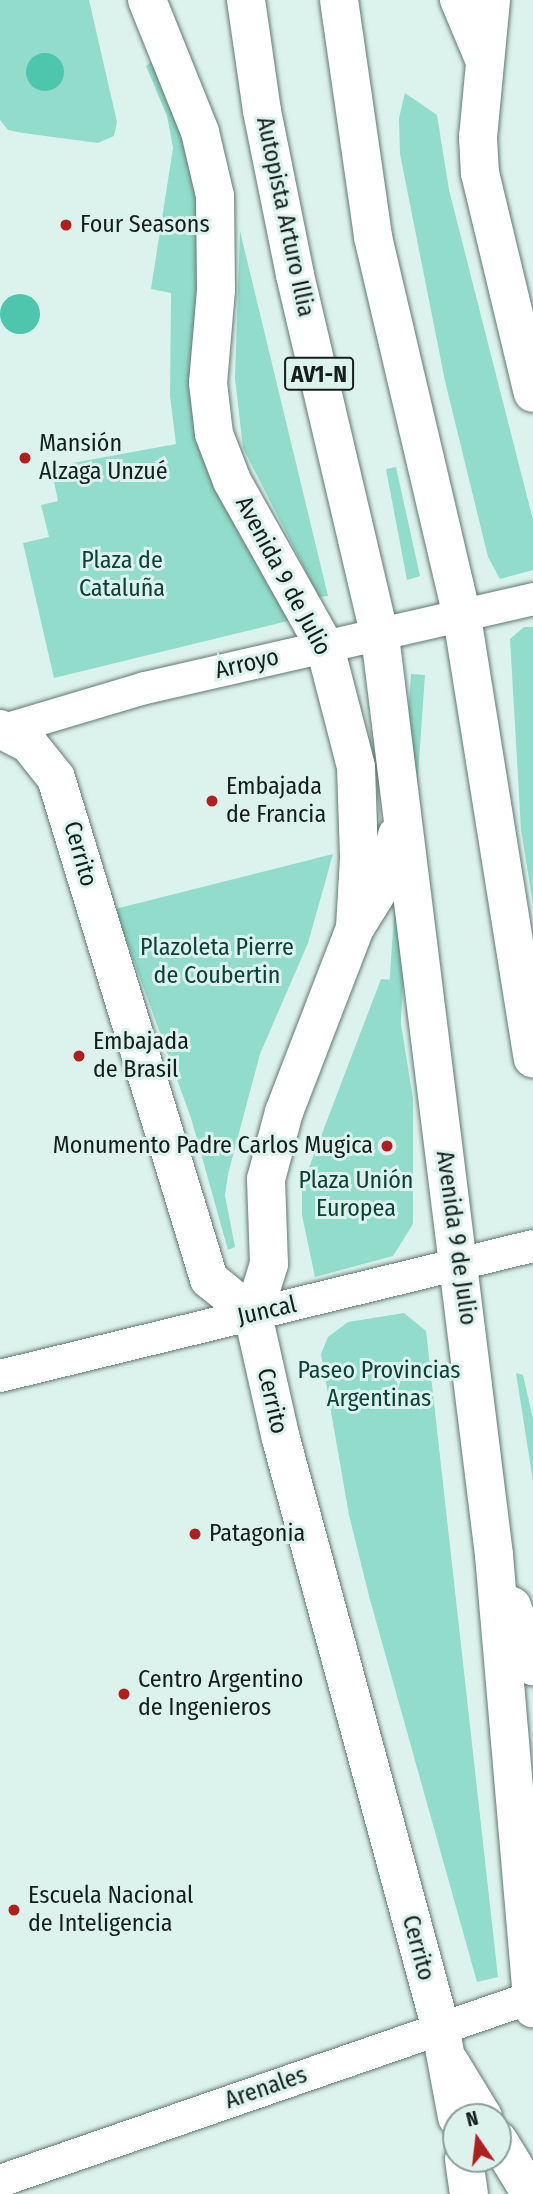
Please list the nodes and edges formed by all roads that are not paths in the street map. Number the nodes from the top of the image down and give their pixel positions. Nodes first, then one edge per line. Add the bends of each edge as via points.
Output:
1 (147, 0) edge
2 (246, 0) edge
3 (339, 0) edge
4 (456, 0) edge
5 (491, 0) edge
6 (484, 67) junction
7 (533, 393) edge
8 (533, 599) edge
9 (462, 617) junction
10 (380, 636) junction
11 (325, 648) junction
12 (2, 729) edge
13 (402, 813) junction
14 (355, 928) junction
15 (533, 1058) edge
16 (533, 1246) edge
17 (458, 1264) junction
18 (253, 1315) junction
19 (0, 1376) edge
20 (494, 1555) junction
21 (533, 1666) edge
22 (532, 2001) edge
23 (444, 2043) junction
24 (455, 2103) edge
25 (476, 2103) edge
26 (512, 2163) edge
27 (466, 2173) edge
28 (0, 2181) edge
29 (469, 2194) edge
30 (531, 2194) edge

1 - 11 main road, Avenida 9 de Julio via 200,132 215,196 216,290 208,383 214,434 232,481
2 - 10 main road, Autopista Arturo Illia / AV1-N via 262,111 295,275
3 - 9 main road via 373,237
4 - 6 street
5 - 6 main road
6 - 7 main road via 480,173
8 - 9 street, Arroyo
9 - 10 street, Arroyo
9 - 15 main road
10 - 11 street, Arroyo
10 - 13 main road, Avenida 9 de Julio
11 - 12 street, Arroyo via 145,688
11 - 14 main road, Avenida 9 de Julio via 356,767 359,858
12 - 18 main road, Cerrito via 29,744 56,778 209,1279
13 - 14 main road via 388,875
13 - 17 main road, Avenida 9 de Julio
14 - 18 main road, Avenida 9 de Julio via 284,1112 266,1179 268,1264
16 - 17 street, Juncal
17 - 18 street, Juncal
17 - 20 main road, Avenida 9 de Julio
18 - 19 street, Juncal
18 - 23 main road, Cerrito via 281,1439
20 - 21 main road
20 - 22 main road, Avenida 9 de Julio
22 - 23 street, Arenales
23 - 24 main road, Cerrito
23 - 25 main road
23 - 28 street, Arenales
26 - 30 main road
27 - 29 main road

